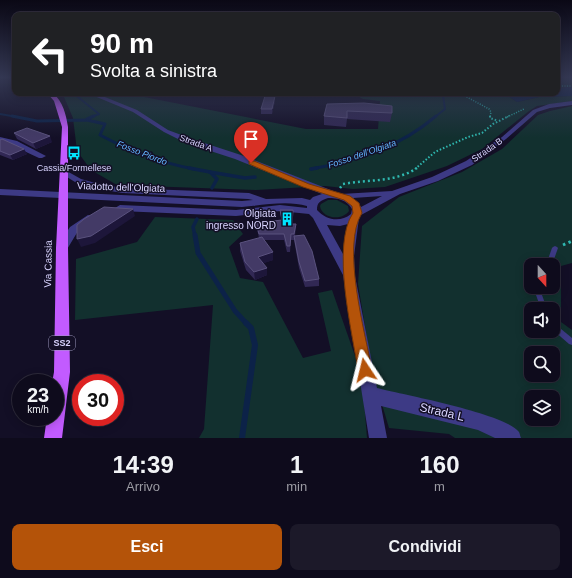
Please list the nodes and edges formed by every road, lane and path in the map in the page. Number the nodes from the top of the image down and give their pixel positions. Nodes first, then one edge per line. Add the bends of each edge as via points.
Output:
1 (54, 97) edge
2 (101, 97) edge
3 (468, 97) edge
4 (572, 103) edge
5 (530, 107) dead end
6 (498, 121) junction
7 (0, 139) edge
8 (42, 156) dead end
9 (65, 172) junction
10 (306, 185) junction
11 (0, 192) edge
12 (397, 192) junction
13 (337, 195) junction
14 (264, 206) junction
15 (314, 208) junction
16 (110, 209) edge
17 (99, 212) edge
18 (356, 215) junction
19 (62, 248) junction
20 (555, 248) dead end
21 (551, 258) edge
22 (349, 276) junction
23 (560, 332) edge
24 (572, 342) edge
25 (370, 395) junction
26 (53, 438) edge
27 (378, 438) edge
28 (512, 438) edge

1 - 9 main road, Via Cassia / SS2 via 65,127
2 - 10 street, Strada A via 134,111 188,141 238,157
3 - 6 path via 488,107 491,112 490,118
4 - 12 street, Strada B via 539,109 469,163 435,179
5 - 6 path
6 - 13 path via 482,133 435,152 409,173 392,179 343,184
7 - 8 street via 23,146
9 - 14 street via 76,181 109,188 248,196
9 - 19 main road, Via Cassia / SS2
10 - 13 street, Strada A
10 - 15 street
11 - 14 street, Viadotto dell'Olgiata
12 - 13 street, Strada B
12 - 18 street, Strada B
13 - 15 street, Strada B via 328,195
13 - 18 street via 356,204
14 - 15 street via 296,213
14 - 16 street via 236,213
15 - 18 street, Strada B via 325,221 342,223
15 - 22 street
17 - 19 street via 78,226
18 - 22 street via 348,248
19 - 26 main road, Via Cassia / SS2 via 62,372
20 - 21 lane
22 - 25 street
23 - 24 lane
25 - 27 street
25 - 28 street, Strada L via 478,421

